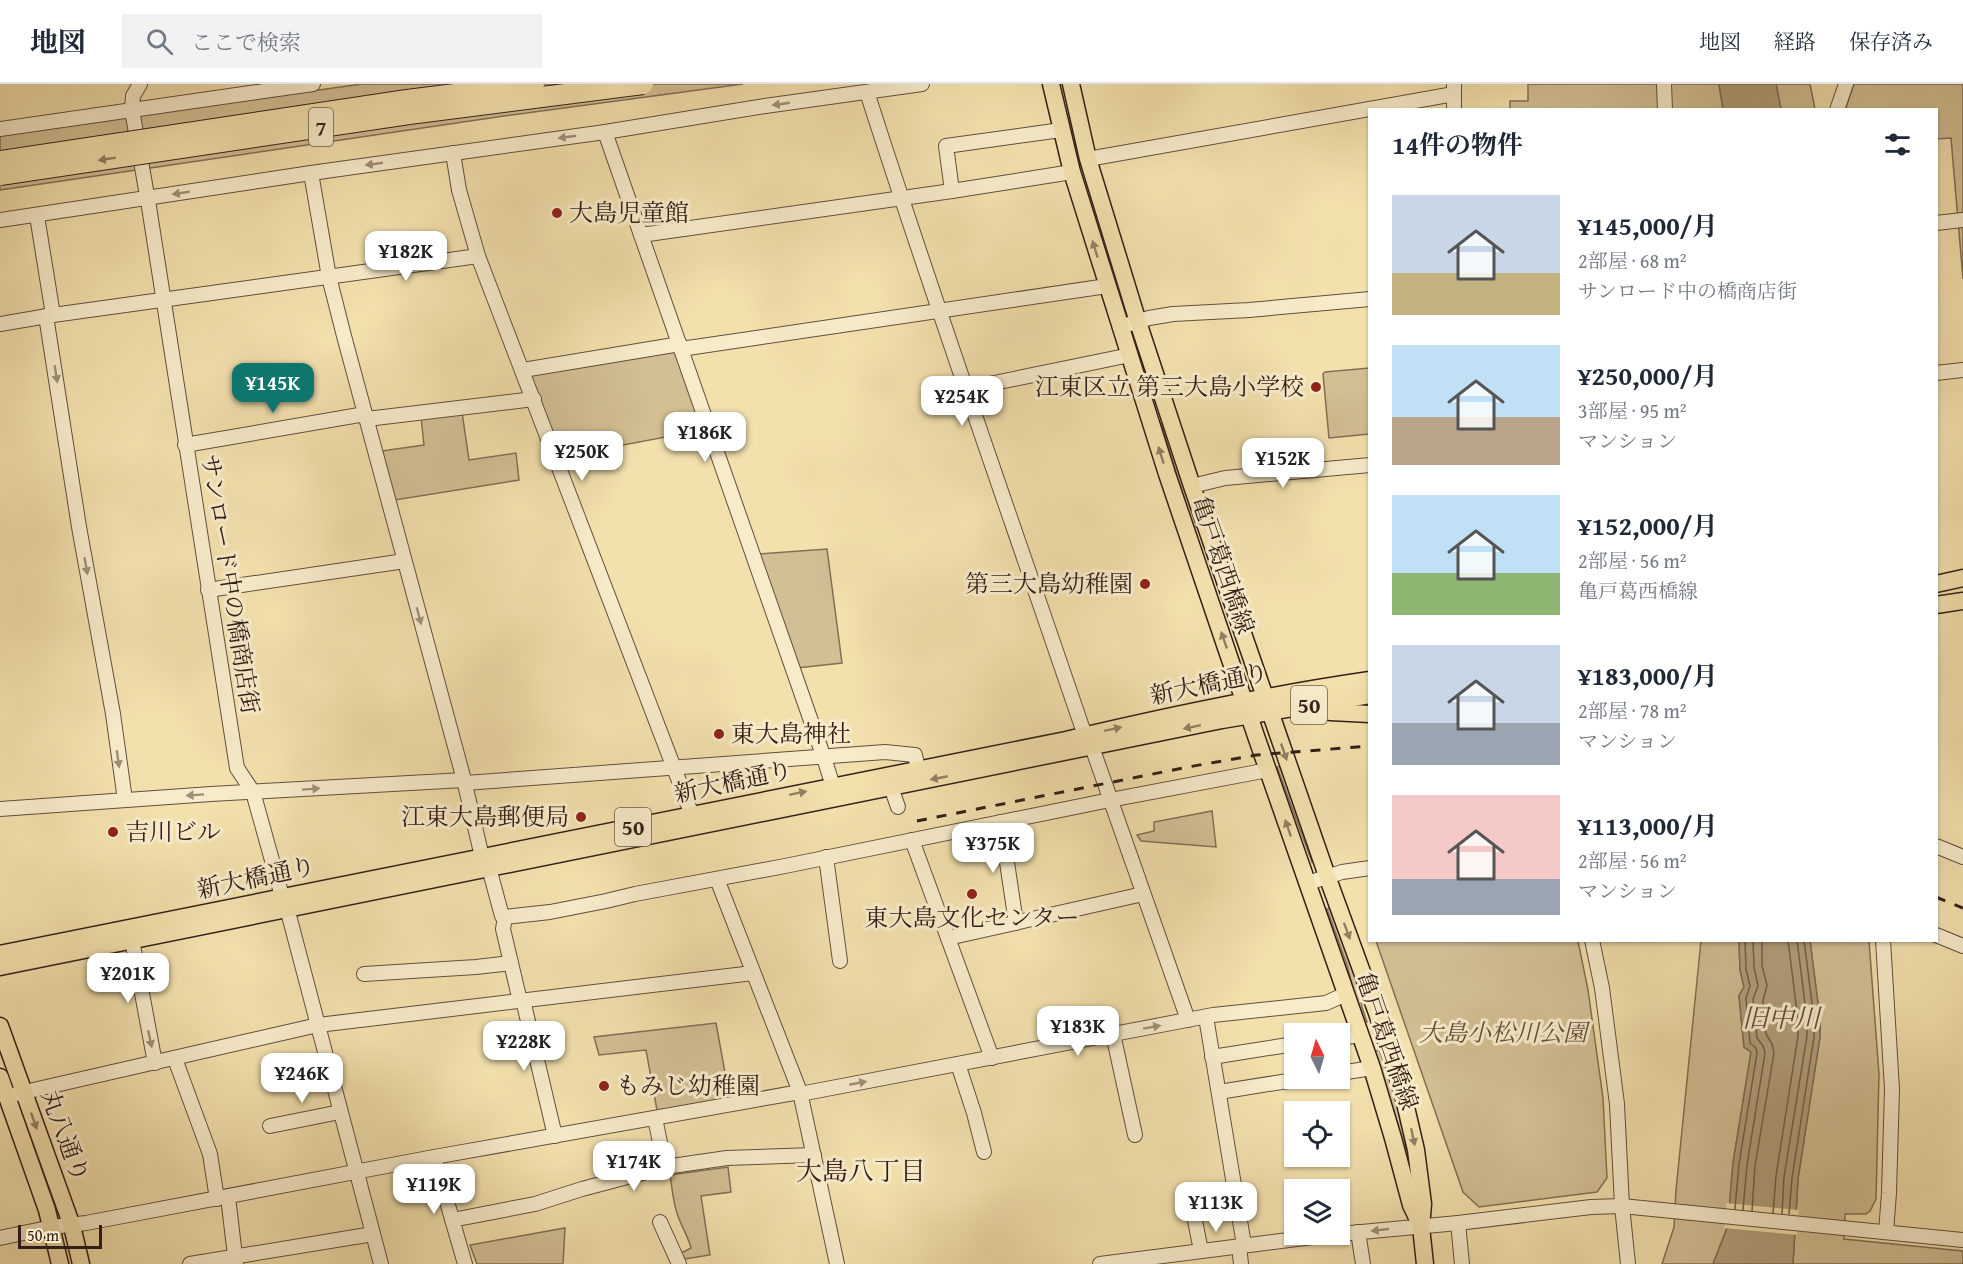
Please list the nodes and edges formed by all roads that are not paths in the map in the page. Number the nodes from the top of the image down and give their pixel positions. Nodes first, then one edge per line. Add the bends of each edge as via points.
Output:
1 (140, 84) edge
2 (313, 84) edge
3 (534, 84) edge
4 (643, 84) edge
5 (922, 84) edge
6 (1052, 84) edge
7 (1071, 84) edge
8 (1664, 84) edge
9 (1845, 84) edge
10 (1454, 89) edge
11 (867, 92) junction
12 (1454, 108) edge
13 (1665, 108) edge
14 (1839, 108) edge
15 (132, 110) junction
16 (0, 129) edge
17 (1061, 130) junction
18 (605, 132) junction
19 (453, 153) junction
20 (1088, 159) junction
21 (0, 161) edge
22 (1072, 172) junction
23 (311, 173) junction
24 (0, 176) edge
25 (952, 191) junction
26 (901, 198) junction
27 (147, 199) junction
28 (37, 216) junction
29 (0, 220) edge
30 (1963, 220) edge
31 (1938, 223) edge
32 (641, 235) junction
33 (478, 256) junction
34 (329, 277) junction
35 (1107, 286) junction
36 (163, 299) junction
37 (1368, 299) edge
38 (938, 310) junction
39 (50, 316) junction
40 (1138, 322) junction
41 (0, 324) edge
42 (1120, 327) junction
43 (681, 346) junction
44 (1130, 355) junction
45 (523, 370) junction
46 (1963, 370) edge
47 (1938, 373) edge
48 (965, 389) junction
49 (534, 399) junction
50 (366, 417) junction
51 (185, 445) junction
52 (1368, 465) edge
53 (1192, 486) junction
54 (401, 561) junction
55 (1963, 578) edge
56 (1938, 584) edge
57 (1963, 587) edge
58 (208, 590) junction
59 (1938, 591) edge
60 (1963, 601) edge
61 (1938, 604) edge
62 (1963, 609) edge
63 (1938, 610) edge
64 (1368, 669) edge
65 (1368, 680) edge
66 (1308, 689) junction
67 (1368, 695) edge
68 (1267, 704) junction
69 (1300, 706) junction
70 (1247, 708) junction
71 (1368, 714) edge
72 (1089, 741) junction
73 (824, 758) junction
74 (675, 768) junction
75 (918, 769) junction
76 (1268, 770) junction
77 (465, 781) junction
78 (833, 786) junction
79 (891, 787) junction
80 (253, 792) junction
81 (125, 800) junction
82 (1110, 800) junction
83 (898, 807) dead end
84 (0, 809) edge
85 (692, 815) junction
86 (1001, 822) junction
87 (912, 840) junction
88 (1938, 847) edge
89 (826, 857) junction
90 (1963, 857) edge
91 (485, 863) junction
92 (1368, 868) edge
93 (1327, 876) junction
94 (717, 879) junction
95 (1308, 883) junction
96 (1143, 894) junction
97 (284, 902) junction
98 (508, 917) junction
99 (1016, 922) junction
100 (1938, 936) edge
101 (948, 938) junction
102 (132, 940) junction
103 (1592, 942) edge
104 (1883, 942) edge
105 (1963, 946) edge
106 (0, 954) edge
107 (840, 961) dead end
108 (511, 963) junction
109 (0, 967) edge
110 (753, 973) junction
111 (364, 974) dead end
112 (1346, 994) junction
113 (522, 1001) junction
114 (1377, 1013) junction
115 (1206, 1017) junction
116 (1188, 1020) junction
117 (318, 1024) junction
118 (0, 1026) edge
119 (1113, 1034) junction
120 (1350, 1038) edge
121 (1361, 1038) junction
122 (1284, 1046) edge
123 (1389, 1050) junction
124 (1212, 1057) junction
125 (992, 1058) junction
126 (175, 1059) junction
127 (155, 1062) junction
128 (958, 1064) junction
129 (1372, 1068) junction
130 (1350, 1071) edge
131 (0, 1077) edge
132 (1284, 1082) edge
133 (1219, 1092) junction
134 (24, 1093) junction
135 (800, 1093) junction
136 (4, 1097) edge
137 (340, 1112) junction
138 (655, 1118) junction
139 (270, 1126) dead end
140 (555, 1136) junction
141 (1135, 1136) dead end
142 (984, 1152) dead end
143 (814, 1155) junction
144 (434, 1157) junction
145 (665, 1167) junction
146 (357, 1172) junction
147 (1190, 1190) dead end
148 (222, 1198) junction
149 (1622, 1206) junction
150 (452, 1220) junction
151 (660, 1222) dead end
152 (1458, 1223) junction
153 (72, 1226) junction
154 (52, 1227) junction
155 (1421, 1227) junction
156 (1358, 1232) junction
157 (1886, 1232) junction
158 (1350, 1233) edge
159 (373, 1234) junction
160 (0, 1238) edge
161 (1284, 1240) edge
162 (1963, 1240) edge
163 (1242, 1245) junction
164 (1201, 1251) junction
165 (236, 1260) edge
166 (1142, 1261) edge
167 (60, 1264) edge
168 (81, 1264) edge
169 (190, 1264) edge
170 (381, 1264) edge
171 (465, 1264) edge
172 (679, 1264) edge
173 (837, 1264) edge
174 (1100, 1264) edge
175 (1105, 1264) edge
176 (1241, 1264) edge
177 (1363, 1264) edge
178 (1425, 1264) edge
179 (1462, 1264) edge
180 (1628, 1264) edge

1 - 15 street via 133,96
2 - 15 street
3 - 21 highway, 7, bridge
4 -> 24 highway, 7, bridge via 398,116
5 - 11 street
6 - 17 main road, 亀戸葛西橋線
7 - 20 main road, 亀戸葛西橋線
8 - 13 street
9 - 14 street
10 - 12 street
10 - 20 street
11 -> 18 street
11 - 26 street
15 - 16 street
15 - 27 street, サンロード中の橋商店街
17 - 22 main road, 亀戸葛西橋線
17 - 25 street via 946,146
18 -> 19 street
18 - 32 street
19 -> 23 street
19 - 33 street
20 - 40 main road, 亀戸葛西橋線
22 - 25 street
35 -> 22 main road, 亀戸葛西橋線
23 -> 27 street
23 - 34 street
25 - 26 street
26 - 32 street
26 - 38 street
27 - 28 street
27 - 36 street, サンロード中の橋商店街
28 - 29 street
28 - 39 street
30 - 31 street
32 - 43 street
33 - 34 street
33 - 45 street
34 - 36 street
34 - 50 street
35 - 38 street
35 - 42 main road, 亀戸葛西橋線
36 - 39 street
36 - 51 street, サンロード中の橋商店街
37 - 40 street via 1173,314
38 - 43 street
38 - 48 street
39 - 41 street
39 -> 81 street
40 - 42 street
40 - 53 main road, 亀戸葛西橋線
42 - 44 main road, 亀戸葛西橋線
43 - 45 street
43 - 73 street
44 - 48 street
70 -> 44 main road, 亀戸葛西橋線
45 - 49 street
46 - 47 street
48 - 72 street
49 - 50 street
49 - 74 street
50 - 51 street
50 - 54 street
51 - 58 street, サンロード中の橋商店街
52 - 53 street via 1225,478
53 - 68 main road, 亀戸葛西橋線
54 - 58 street
54 -> 77 street
55 - 56 main road
57 - 59 main road
58 - 80 street, サンロード中の橋商店街 via 237,768
60 - 61 main road
62 - 63 main road
64 - 66 main road
65 - 66 main road, 新大橋通り / 50
66 - 68 main road, 新大橋通り / 50
67 - 69 main road, 新大橋通り / 50
68 - 69 main road, 新大橋通り / 50
68 - 70 main road, 新大橋通り / 50
68 -> 93 main road, 亀戸葛西橋線
69 - 71 main road
70 - 72 main road, 新大橋通り / 50
70 - 76 main road, 亀戸葛西橋線
72 - 75 main road, 新大橋通り / 50
72 -> 79 main road, 新大橋通り / 50
72 - 82 street
73 - 74 street
73 - 75 street via 885,752 915,755
73 - 78 street
74 - 77 street
74 - 85 street
75 - 78 main road, 新大橋通り / 50
76 - 82 street
95 -> 76 main road, 亀戸葛西橋線
80 -> 77 street
77 - 91 street
85 -> 78 main road, 新大橋通り / 50
79 - 83 street
79 - 91 main road, 新大橋通り / 50
80 -> 81 street
80 - 97 street, サンロード中の橋商店街
81 - 84 street
82 - 86 street
82 - 96 street
85 - 91 main road, 新大橋通り / 50
86 - 87 street
86 - 99 street
87 - 89 street
87 - 101 street
88 - 90 street
89 - 94 street
89 - 107 street
91 - 97 main road, 新大橋通り / 50
91 - 98 street via 502,916
92 - 93 street
93 - 95 street
93 -> 114 main road, 亀戸葛西橋線
94 - 98 street
94 - 110 street
95 - 112 main road, 亀戸葛西橋線
96 - 99 street
96 - 116 street
97 - 102 main road, 新大橋通り / 50
97 - 106 main road, 新大橋通り / 50
97 - 117 street, サンロード中の橋商店街
98 - 108 street via 503,929
99 - 101 street
100 - 105 street
101 - 125 street
102 - 109 main road, 新大橋通り / 50
102 -> 127 street
103 - 149 street via 1617,1104
104 - 157 street via 1892,1089
108 - 111 street
108 - 113 street
110 - 113 street
110 - 135 street
112 - 115 street via 1326,1003
112 - 121 main road, 亀戸葛西橋線
113 - 117 street
113 - 140 street
114 - 121 main road via 1376,1023
114 - 123 main road, 亀戸葛西橋線
115 - 116 street
115 - 124 street
119 -> 116 street
117 - 126 street
117 - 137 street, サンロード中の橋商店街
118 - 134 main road, 丸八通り
119 - 125 street
119 - 141 street
120 - 121 street
121 - 123 main road via 1367,1044 1379,1041
121 - 129 main road, 亀戸葛西橋線
122 - 124 street
123 -> 155 main road, 亀戸葛西橋線 via 1416,1150 1423,1204
124 - 133 street
125 - 128 street
126 - 127 street
126 - 148 street via 201,1124
127 - 134 street
135 -> 128 street
128 - 142 street
129 - 130 street
129 - 155 main road, 亀戸葛西橋線 via 1411,1205
131 - 136 main road, 丸八通り
132 - 133 street
133 - 163 street
134 - 136 street
134 -> 153 main road, 丸八通り
135 - 138 street
135 - 143 street
136 - 154 main road, 丸八通り
137 - 139 street
137 - 146 street, サンロード中の橋商店街
138 - 140 street
138 - 145 street
140 - 144 street
143 - 145 street via 728,1158
143 - 173 street
144 - 146 street
144 - 150 street
145 - 150 street via 536,1204
146 - 148 street
146 - 159 street, サンロード中の橋商店街
147 - 164 street
148 - 153 street
148 - 165 street
149 - 152 street
149 - 157 street
149 - 180 street
150 - 171 street
151 - 172 street
152 - 155 street
152 - 179 street
153 - 154 street
153 - 168 main road, 丸八通り
154 - 160 street
154 - 167 main road, 丸八通り
155 -> 156 street
155 - 178 main road, 亀戸葛西橋線
156 - 158 street
156 - 177 street
157 - 162 street
159 - 165 street
159 - 170 street, サンロード中の橋商店街
161 - 163 street
163 - 164 street
163 - 176 street
164 - 166 street
165 - 169 street
166 - 175 street
174 - 175 street

